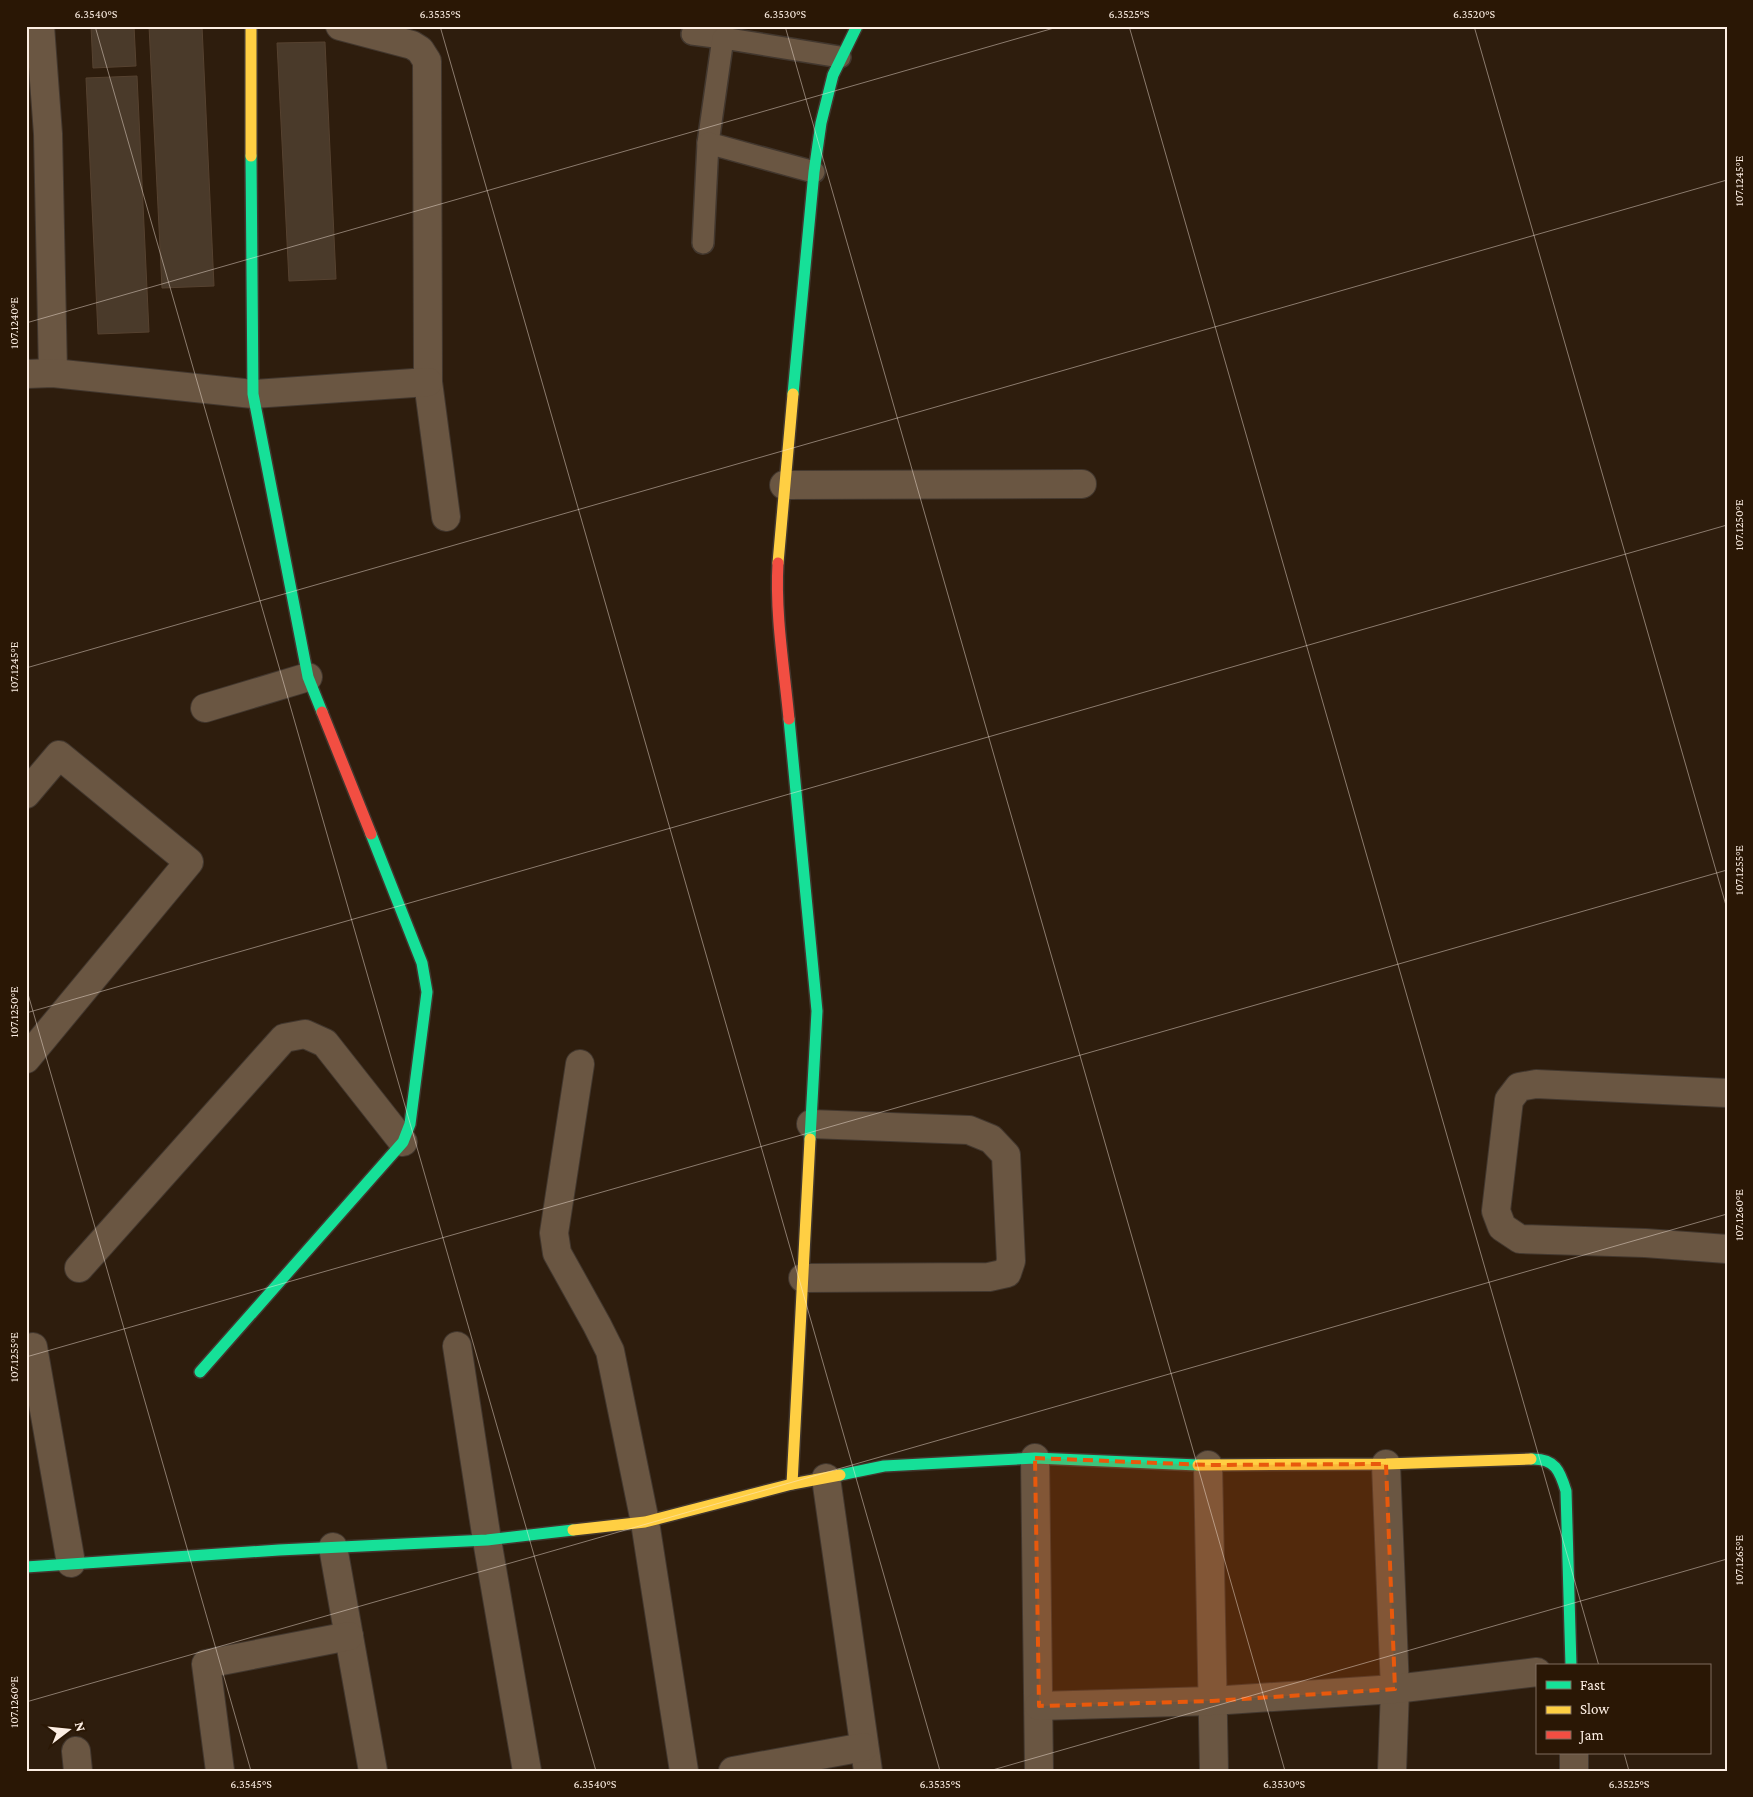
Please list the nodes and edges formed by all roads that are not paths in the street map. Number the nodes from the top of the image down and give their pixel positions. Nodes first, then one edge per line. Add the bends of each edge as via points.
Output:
1 (40, 26) edge
2 (252, 26) edge
3 (340, 26) edge
4 (857, 26) edge
5 (692, 34) dead end
6 (723, 38) junction
7 (840, 57) junction
8 (708, 143) junction
9 (814, 172) junction
10 (703, 243) dead end
11 (53, 372) junction
12 (26, 374) edge
13 (428, 382) junction
14 (253, 394) junction
15 (1082, 484) dead end
16 (784, 485) junction
17 (446, 517) dead end
18 (308, 678) junction
19 (205, 708) dead end
20 (26, 794) edge
21 (26, 1059) edge
22 (580, 1064) dead end
23 (1727, 1093) edge
24 (811, 1124) junction
25 (403, 1142) junction
26 (1727, 1249) edge
27 (79, 1268) dead end
28 (803, 1278) junction
29 (457, 1346) dead end
30 (33, 1347) dead end
31 (200, 1372) dead end
32 (1035, 1458) junction
33 (1386, 1464) junction
34 (1208, 1465) junction
35 (826, 1478) junction
36 (792, 1484) junction
37 (645, 1522) junction
38 (487, 1540) junction
39 (333, 1547) junction
40 (71, 1563) junction
41 (26, 1567) edge
42 (349, 1636) junction
43 (1571, 1664) edge
44 (1536, 1672) edge
45 (1395, 1689) junction
46 (1212, 1700) junction
47 (1039, 1706) junction
48 (1574, 1754) edge
49 (866, 1759) edge
50 (220, 1771) edge
51 (373, 1771) edge
52 (527, 1771) edge
53 (684, 1771) edge
54 (733, 1771) edge
55 (1039, 1771) edge
56 (1214, 1771) edge
57 (1392, 1771) edge
58 (1574, 1771) edge

1 - 11 street via 48,134
2 - 14 street
3 - 13 street via 412,45 427,61
4 - 7 street
5 - 6 lane
6 - 7 lane
6 - 8 lane
7 - 9 street via 821,126
8 - 9 lane
8 - 10 lane
9 - 16 street
11 - 12 street
11 - 14 street
13 - 14 street
13 - 17 street
14 - 18 street
15 - 16 street
16 - 24 street via 778,583 781,641 818,1011
18 - 19 street
18 - 25 street via 422,963 427,992 425,1019 410,1124
20 - 21 street via 59,755 189,862
22 - 37 street via 554,1233 557,1253 610,1351
23 - 26 street via 1536,1084 1519,1087 1509,1100 1496,1211 1502,1227 1520,1239
24 - 28 street
24 - 28 street via 970,1130 991,1139 1006,1155 1011,1261 1007,1273 990,1277
25 - 27 street via 325,1043 305,1034 284,1038
25 - 31 street
28 - 36 street
29 - 38 street
30 - 40 street
32 - 34 street
32 - 35 street via 884,1466
32 - 47 street
33 - 34 street
33 - 43 street via 1540,1459 1552,1462 1560,1471 1566,1491
33 - 45 street
34 - 46 street
35 - 36 street
35 - 49 street
36 - 37 street
37 - 38 street
37 - 53 street
38 - 39 street
38 - 52 street
39 - 40 street
39 - 42 street
40 - 41 street
42 - 50 street via 206,1664
42 - 51 street
44 - 45 street
45 - 46 street
45 - 57 street
46 - 47 street
46 - 56 street
47 - 55 street
48 - 58 street
49 - 54 street

